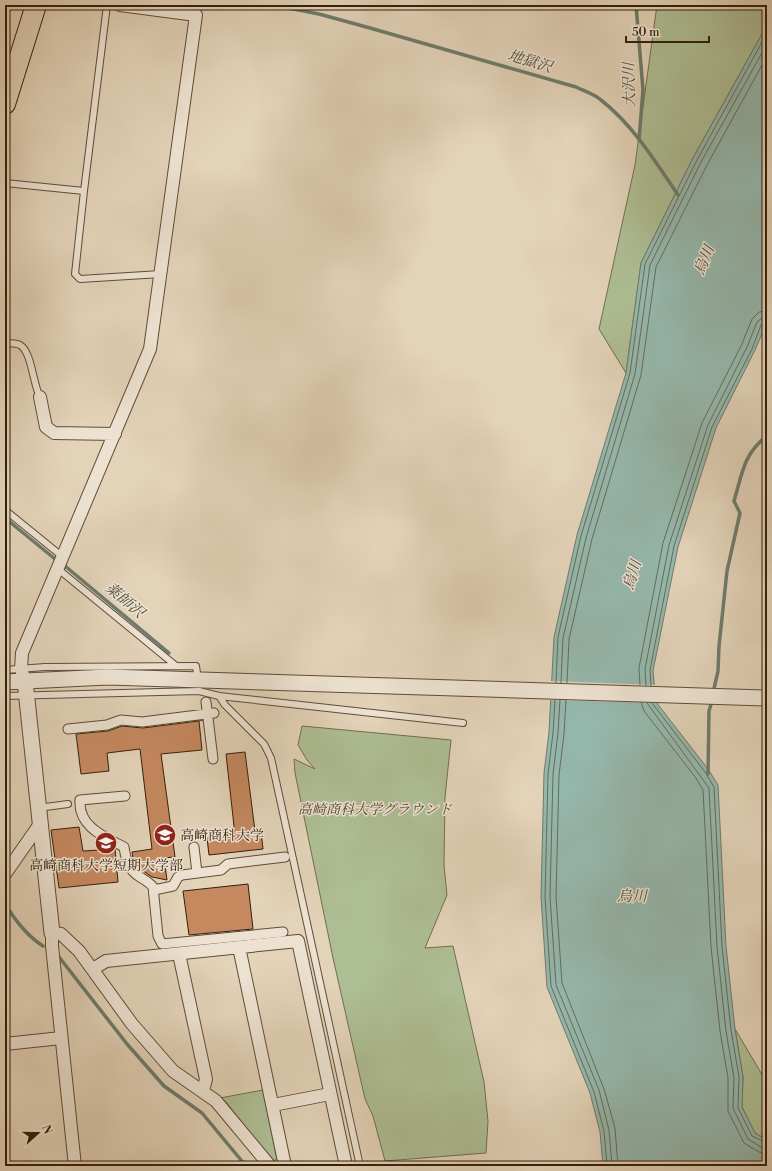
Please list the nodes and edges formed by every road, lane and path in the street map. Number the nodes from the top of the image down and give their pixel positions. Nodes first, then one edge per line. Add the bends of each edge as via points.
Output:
1 (36, 5) edge
2 (107, 5) edge
3 (120, 5) edge
4 (5, 104) edge
5 (5, 183) edge
6 (84, 191) junction
7 (161, 274) junction
8 (5, 343) edge
9 (40, 397) joint
10 (115, 434) junction
11 (5, 510) edge
12 (63, 557) junction
13 (58, 569) junction
14 (175, 665) junction
15 (5, 670) edge
16 (5, 682) edge
17 (24, 682) junction
18 (198, 685) junction
19 (5, 696) edge
20 (219, 696) junction
21 (767, 698) edge
22 (206, 702) joint
23 (211, 714) junction
24 (463, 723) dead end
25 (68, 729) dead end
26 (213, 759) dead end
27 (125, 796) dead end
28 (68, 804) dead end
29 (38, 808) junction
30 (40, 824) junction
31 (194, 847) dead end
32 (285, 857) dead end
33 (197, 873) junction
34 (5, 874) edge
35 (154, 890) junction
36 (283, 932) dead end
37 (52, 933) junction
38 (239, 947) junction
39 (179, 954) junction
40 (93, 969) junction
41 (61, 1038) junction
42 (5, 1044) edge
43 (203, 1091) junction
44 (330, 1094) junction
45 (273, 1105) junction
46 (75, 1166) edge
47 (270, 1166) edge
48 (285, 1166) edge
49 (346, 1166) edge
50 (360, 1166) edge

1 - 4 main road
2 - 6 lane
3 - 7 street via 196,15
5 - 6 lane
6 - 7 lane via 75,274 80,279
7 - 10 street via 150,349
8 - 9 lane via 19,344 23,348
9 - 10 street via 46,427 54,433
10 - 12 street
11 - 12 lane
12 - 13 street
13 - 14 lane
13 - 17 street via 22,653
14 - 17 lane
14 - 18 lane via 196,666
15 - 17 lane
16 - 17 street
17 - 18 street via 108,677
17 - 19 lane
17 - 29 street
18 - 20 lane
18 - 21 street via 438,686
18 - 22 lane
20 - 24 lane via 293,702
20 - 50 lane via 264,744 271,758
22 - 23 street
23 - 25 street via 142,722 121,720 107,725
23 - 26 street
27 - 35 street via 80,800 82,812 96,833 124,847 130,869 150,883
28 - 29 lane
29 - 30 street
30 - 34 street
30 - 37 street
31 - 33 street
32 - 33 street via 228,864 221,870
33 - 35 street via 182,875 173,886
35 - 36 street via 158,936 162,944
37 - 40 street via 57,932 65,937
37 - 41 street
38 - 39 street
38 - 44 street via 298,941
38 - 45 street
39 - 40 street via 106,961
39 - 43 street via 206,1080
40 - 43 street via 132,1024 173,1071
41 - 42 street
41 - 46 street
43 - 47 street via 223,1108
44 - 45 street
44 - 49 street
45 - 48 street

